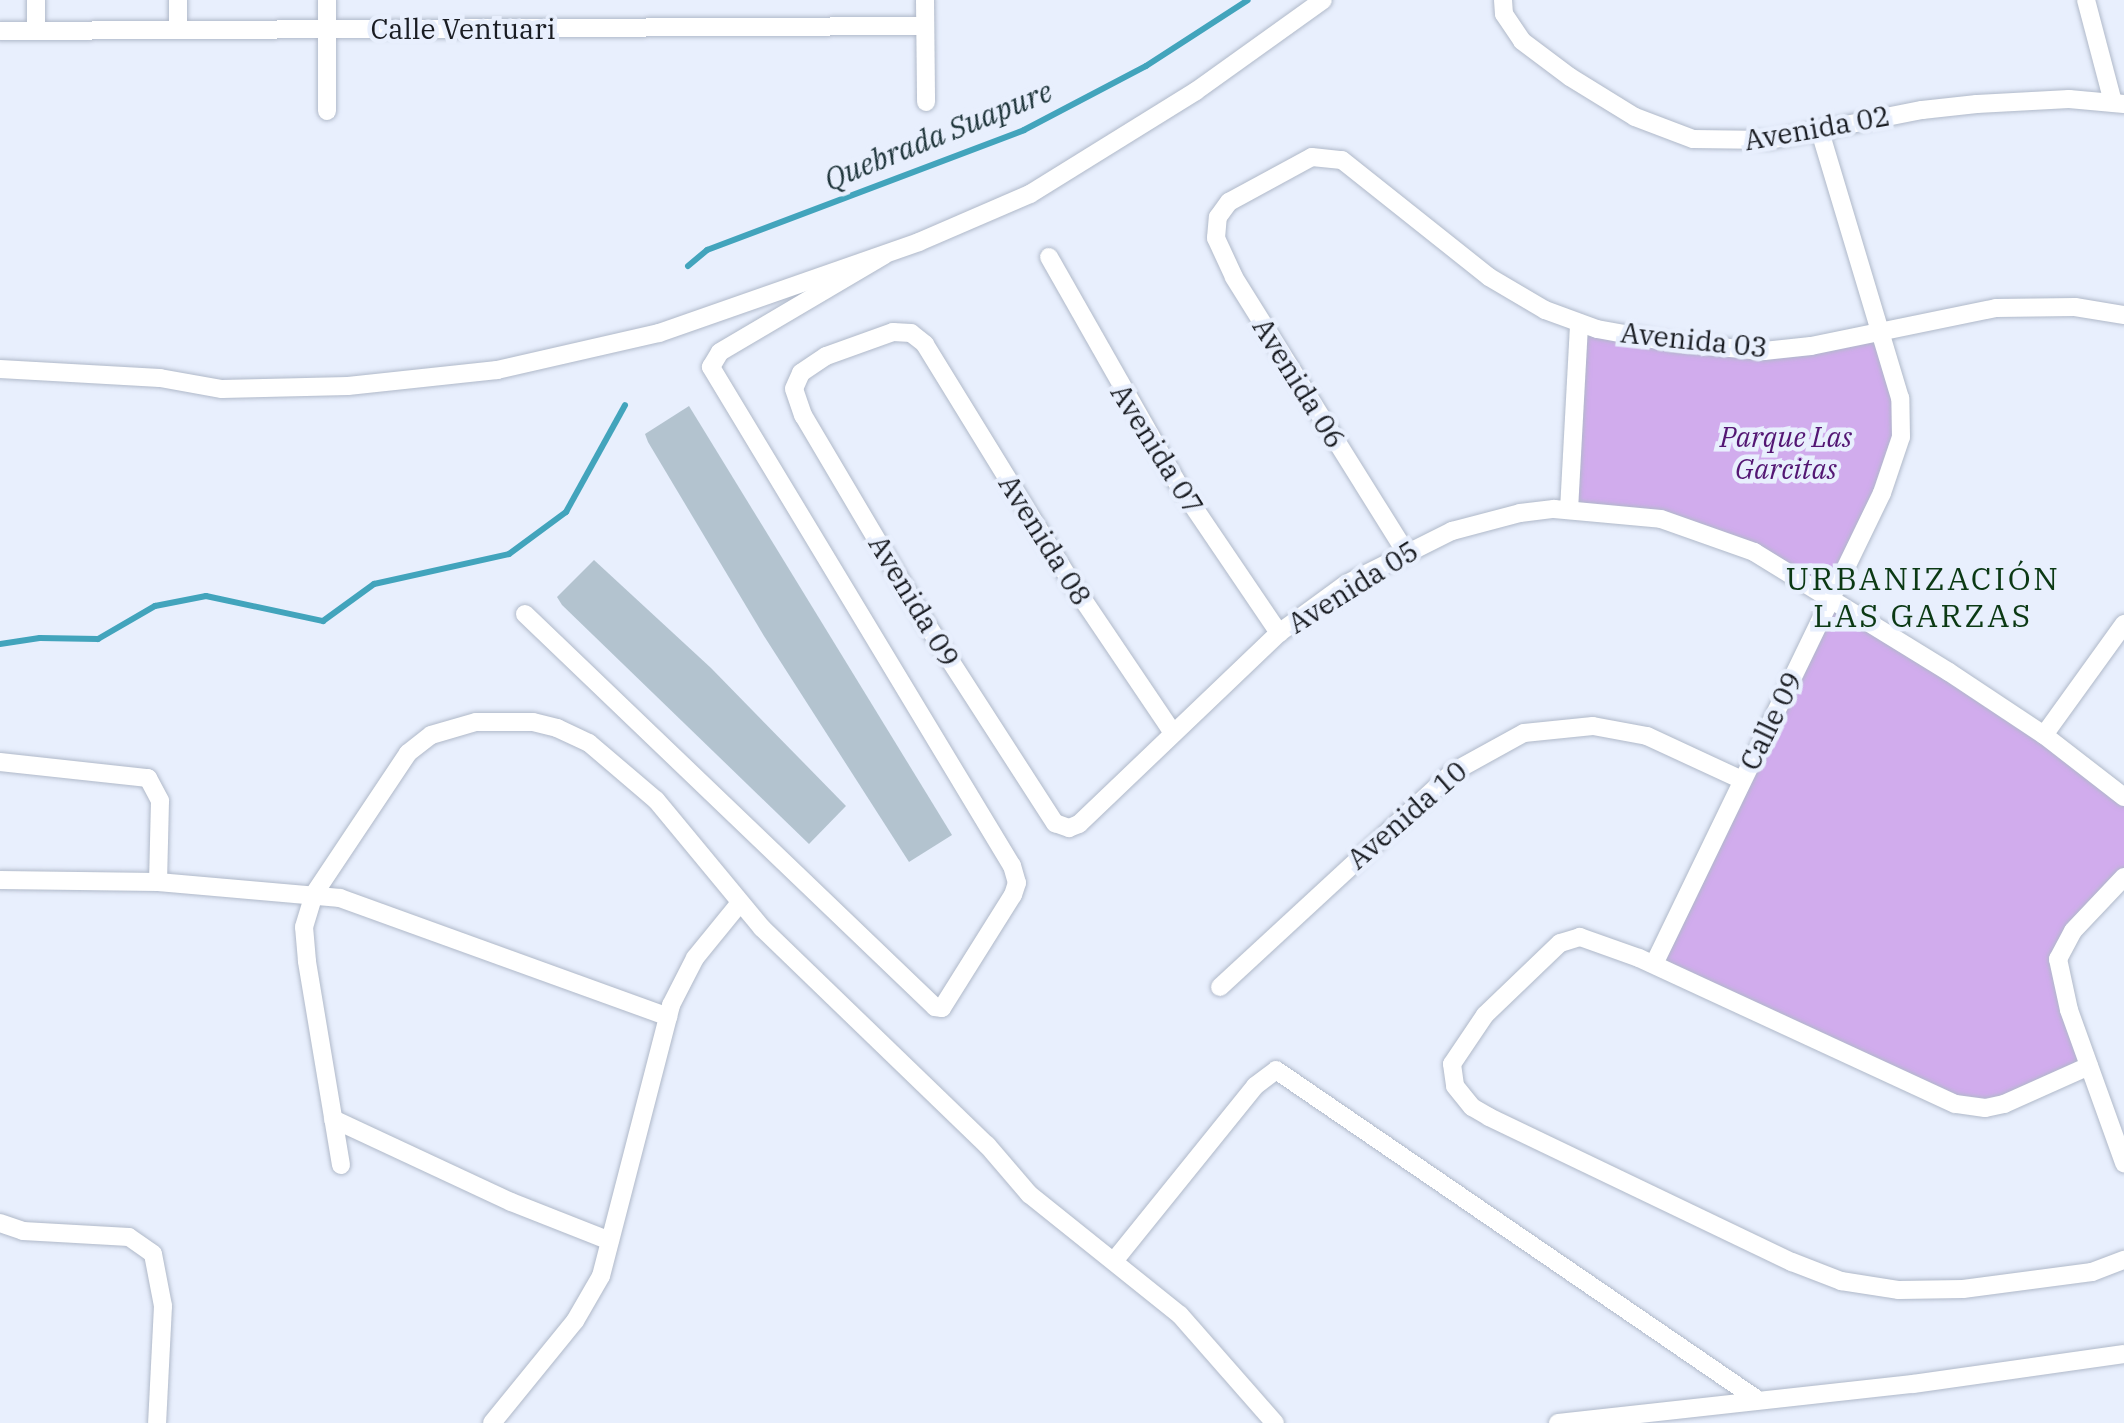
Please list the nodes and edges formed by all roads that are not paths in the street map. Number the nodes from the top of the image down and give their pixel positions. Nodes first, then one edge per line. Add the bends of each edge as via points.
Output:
1 (36, 0) edge
2 (178, 0) edge
3 (328, 0) edge
4 (925, 0) edge
5 (1323, 0) edge
6 (1503, 0) edge
7 (2086, 0) edge
8 (925, 26) junction
9 (328, 29) junction
10 (178, 30) junction
11 (0, 31) edge
12 (36, 31) junction
13 (926, 102) dead end
14 (2118, 102) edge
15 (328, 110) dead end
16 (1820, 132) junction
17 (1312, 158) joint
18 (886, 255) junction
19 (1049, 257) dead end
20 (2124, 316) edge
21 (1578, 323) junction
22 (1881, 331) junction
23 (924, 344) joint
24 (0, 368) edge
25 (1569, 510) junction
26 (1405, 551) junction
27 (1831, 596) junction
28 (525, 614) dead end
29 (2124, 624) edge
30 (1279, 632) junction
31 (1172, 733) junction
32 (2044, 735) junction
33 (0, 762) edge
34 (1742, 780) junction
35 (2124, 797) edge
36 (1055, 823) joint
37 (2124, 877) edge
38 (0, 880) edge
39 (158, 882) junction
40 (314, 894) junction
41 (739, 904) junction
42 (1654, 964) junction
43 (1220, 987) dead end
44 (668, 1017) junction
45 (2089, 1066) junction
46 (333, 1120) junction
47 (2124, 1164) edge
48 (341, 1165) dead end
49 (0, 1224) edge
50 (610, 1241) junction
51 (1114, 1260) junction
52 (2124, 1260) edge
53 (2124, 1354) edge
54 (1758, 1400) junction
55 (1682, 1416) edge
56 (157, 1423) edge
57 (492, 1423) edge
58 (1275, 1423) edge
59 (1558, 1423) edge

1 - 12 street
2 - 10 street
3 - 9 street
4 - 8 street
5 - 18 street via 1054,181
6 - 16 street, Avenida 02 via 1522,41 1601,97 1660,128 1693,139 1744,143
7 - 14 street
8 - 9 street, Calle Ventuari
8 - 13 street
9 - 10 street, Calle Ventuari
9 - 15 street
10 - 12 street, Calle Ventuari
11 - 12 street, Calle Ventuari
14 - 16 street, Avenida 02 via 1977,104
16 - 22 street, Calle 09
17 - 21 street, Avenida 03 via 1342,160 1462,258
17 - 26 street, Avenida 06 via 1222,209 1216,227 1220,252
18 - 24 street via 659,333 497,370 252,390
18 - 28 street via 720,352 711,367 1012,866 1014,895 942,1008
19 - 30 street, Avenida 07 via 1176,481
20 - 22 street, Avenida 03 via 1996,308
21 - 22 street, Avenida 03 via 1674,343 1764,351
21 - 25 street
22 - 27 street, Calle 09 via 1900,398 1901,436 1882,493
23 - 31 street, Avenida 08
23 - 36 street, Avenida 09 via 911,333 893,332 826,356 801,373 794,389 802,414 924,620
25 - 26 street, Avenida 05 via 1486,520
25 - 27 street, Avenida 05 via 1697,528
26 - 30 street, Avenida 05
27 - 32 street, Avenida 05
27 - 34 street, Calle 09
29 - 32 street
30 - 31 street, Avenida 05
31 - 36 street, Avenida 05 via 1079,824
32 - 35 street, Avenida 05
33 - 39 street via 148,778 160,802
34 - 42 street, Calle 09
34 - 43 street, Avenida 10 via 1647,736 1593,726 1524,733 1440,782
37 - 45 street via 2058,958
38 - 39 street
39 - 40 street
40 - 41 street via 408,753 452,727 503,721 557,728 618,766 674,819
40 - 44 street
40 - 46 street via 304,926 306,961
41 - 44 street via 682,978
41 - 51 street via 1030,1194
42 - 45 street via 1955,1104 2004,1104
42 - 52 street via 1580,937 1560,944 1467,1034 1452,1064 1455,1086 1472,1107 1528,1137 1840,1281 1899,1290 1963,1289 2092,1272
44 - 50 street
45 - 47 street
46 - 48 street
46 - 50 street
49 - 56 street via 130,1237 153,1254 164,1306
50 - 57 street via 588,1302
51 - 54 street via 1255,1086 1276,1070
51 - 58 street via 1180,1315
53 - 54 street
54 - 55 street
55 - 59 street

